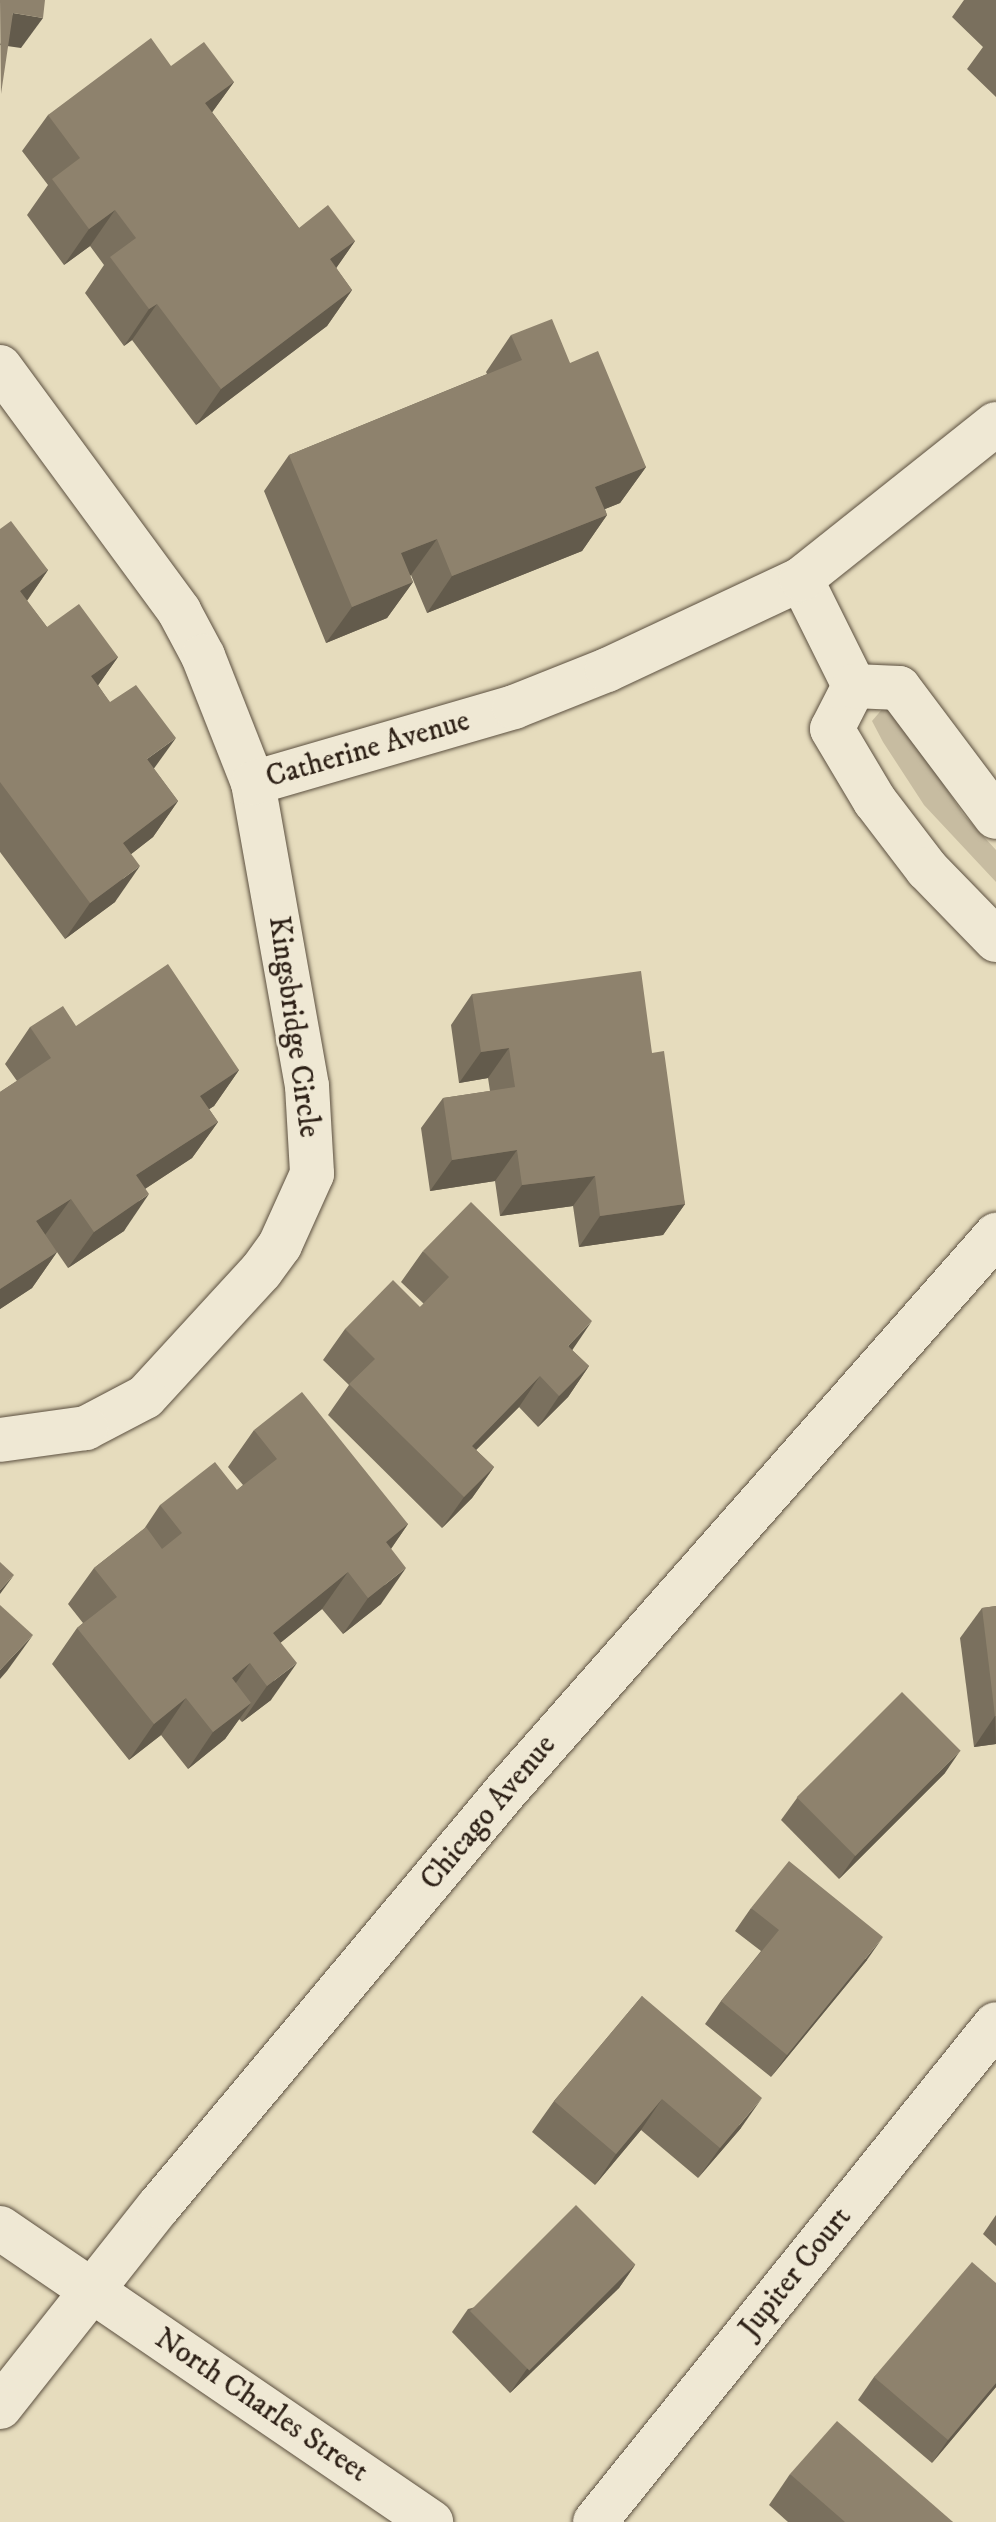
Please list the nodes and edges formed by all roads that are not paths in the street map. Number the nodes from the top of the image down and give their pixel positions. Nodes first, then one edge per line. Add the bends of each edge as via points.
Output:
1 (0, 367) edge
2 (996, 424) edge
3 (801, 579) junction
4 (854, 686) junction
5 (253, 783) junction
6 (996, 817) edge
7 (996, 940) edge
8 (996, 1235) edge
9 (0, 1440) edge
10 (996, 2024) edge
11 (0, 2228) edge
12 (92, 2289) junction
13 (0, 2407) edge
14 (431, 2522) edge
15 (595, 2522) edge

1 - 5 street, Catherine Avenue via 179,611 203,656
2 - 3 street, Catherine Avenue
3 - 4 street
3 - 5 street, Catherine Avenue via 607,670 514,707
4 - 6 street via 899,688
4 - 7 street via 832,729 875,801 927,869
5 - 9 street, Kingsbridge Circle via 307,1086 312,1174 280,1245 261,1271 145,1397 86,1428
8 - 12 street, Chicago Avenue via 505,1792
10 - 15 street, Jupiter Court
11 - 12 street, North Charles Street
12 - 13 street, Chicago Avenue
12 - 14 street, North Charles Street

